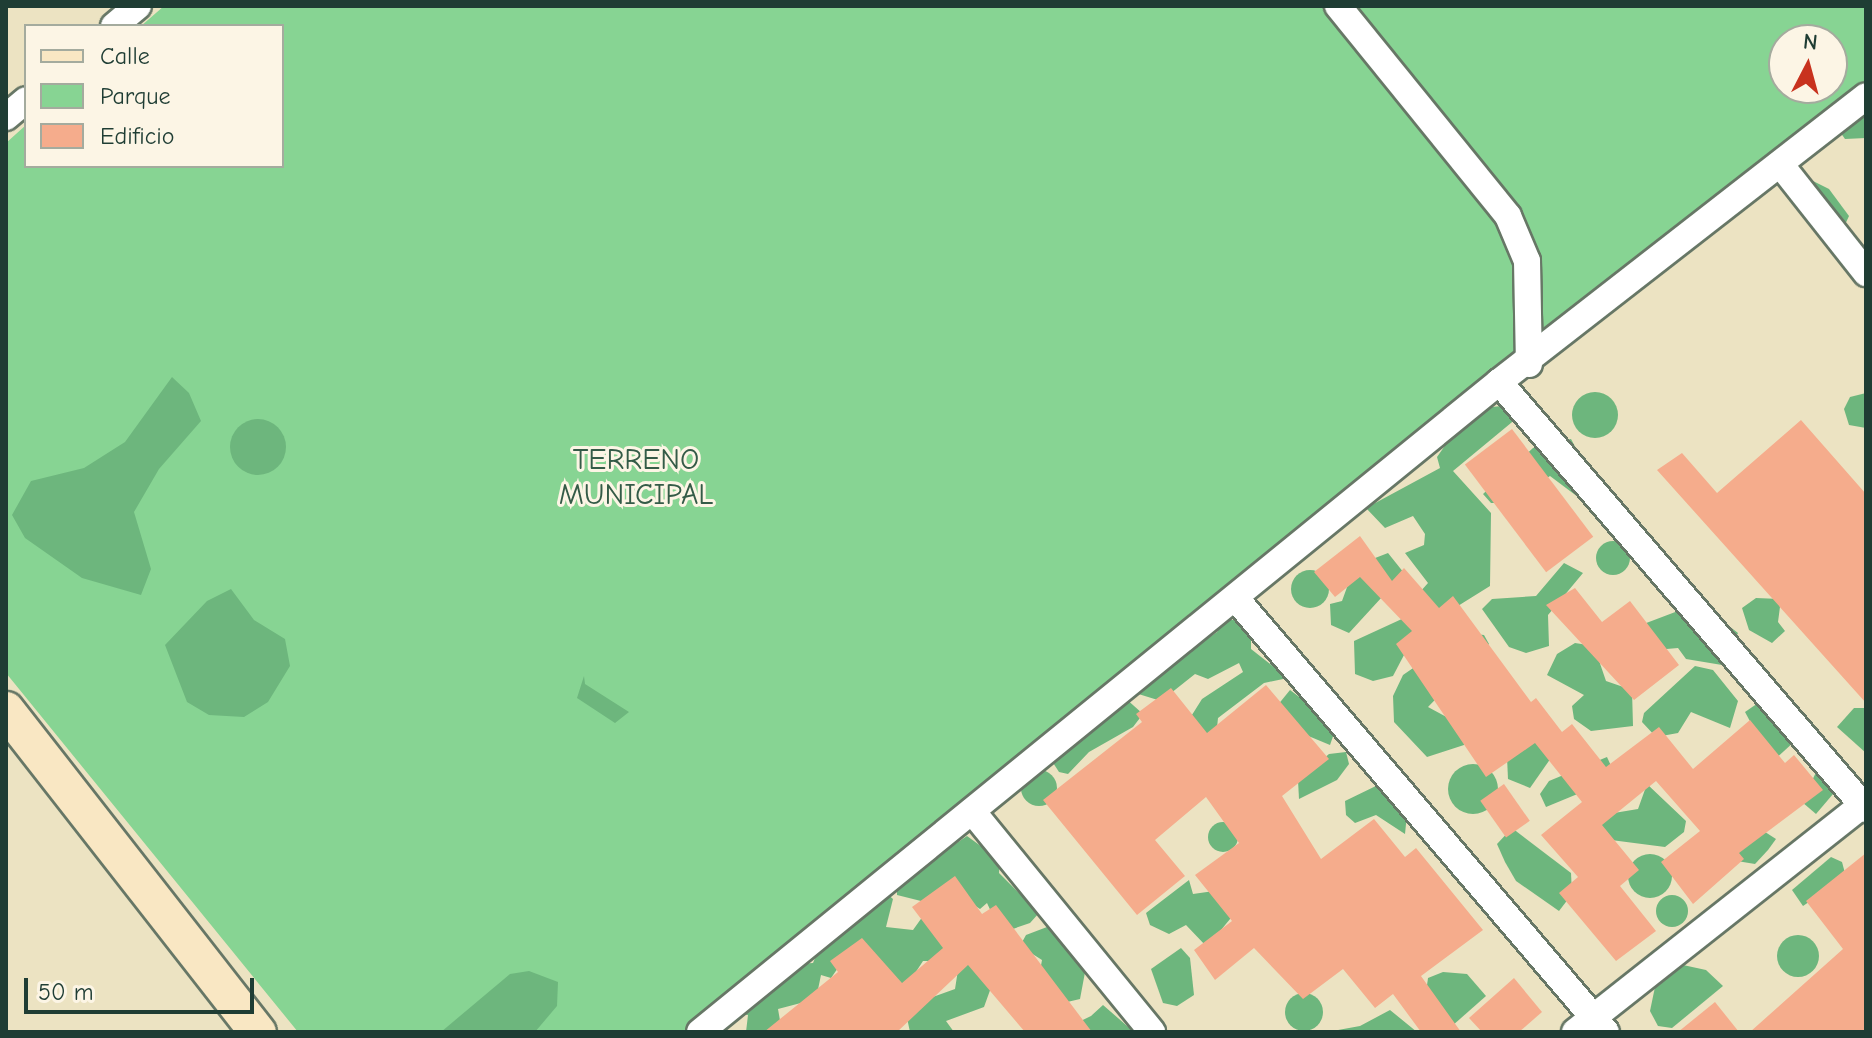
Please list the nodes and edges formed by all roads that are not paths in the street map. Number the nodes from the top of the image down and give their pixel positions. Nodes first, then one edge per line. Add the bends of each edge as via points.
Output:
1 (138, 6) edge
2 (1338, 6) edge
3 (116, 24) edge
4 (1866, 96) edge
5 (24, 102) edge
6 (6, 117) edge
7 (1780, 164) junction
8 (1866, 273) edge
9 (1529, 364) junction
10 (1499, 382) junction
11 (1237, 600) junction
12 (6, 710) edge
13 (1865, 806) edge
14 (972, 811) junction
15 (1592, 1027) edge
16 (258, 1032) edge
17 (700, 1032) edge
18 (1152, 1032) edge

1 - 3 street
2 - 9 street via 1508,216 1527,261
4 - 7 street
5 - 6 street
7 - 8 street
7 - 9 street
9 - 10 street
10 - 11 street
10 - 13 street
11 - 14 street
11 - 15 street
12 - 16 street
13 - 15 street
14 - 17 street
14 - 18 street

